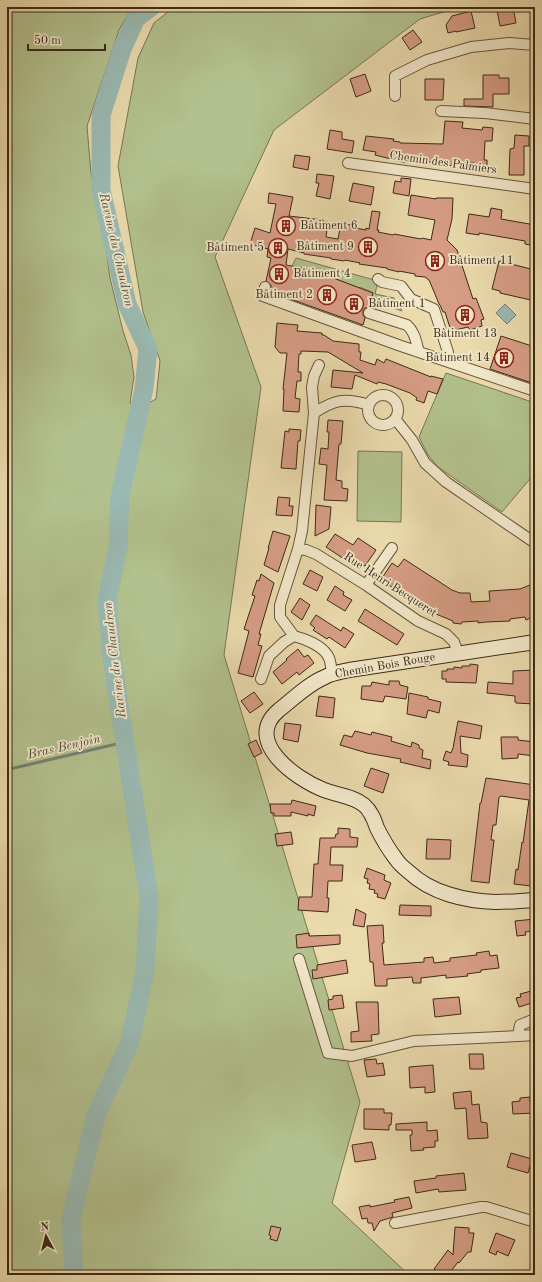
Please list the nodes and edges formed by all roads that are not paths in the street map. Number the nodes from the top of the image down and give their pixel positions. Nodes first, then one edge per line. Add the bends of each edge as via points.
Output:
1 (535, 45) edge
2 (395, 96) dead end
3 (441, 111) dead end
4 (535, 119) edge
5 (348, 163) dead end
6 (535, 189) edge
7 (378, 279) dead end
8 (264, 287) dead end
9 (369, 312) dead end
10 (419, 352) junction
11 (448, 361) junction
12 (319, 365) dead end
13 (535, 391) edge
14 (369, 405) junction
15 (314, 413) junction
16 (396, 420) junction
17 (535, 543) edge
18 (392, 548) dead end
19 (298, 549) junction
20 (366, 585) junction
21 (294, 636) junction
22 (535, 642) edge
23 (458, 654) junction
24 (332, 674) junction
25 (261, 679) dead end
26 (535, 900) edge
27 (299, 959) dead end
28 (535, 1019) edge
29 (535, 1035) edge
30 (518, 1036) junction
31 (535, 1222) edge
32 (395, 1223) dead end

1 - 2 street via 509,43 471,47 427,60 395,76
3 - 4 street
5 - 6 street, Chemin des Palmiers
7 - 11 street via 401,286 411,300 434,309 448,352
8 - 10 street via 263,296
9 - 10 street via 407,325 414,334
10 - 11 street
11 - 13 street
12 - 15 street via 312,387
14 - 15 street via 342,400 332,402
14 - 16 street via 370,419 376,424 383,426
14 - 16 street via 373,399 380,396 394,399 398,406
15 - 19 street
16 - 17 street via 412,440 424,463 446,482
18 - 20 street
19 - 20 street, Rue Henri Becqueret via 316,554
19 - 21 street via 280,605 280,617
20 - 23 street, Rue Henri Becqueret via 418,621 446,634 454,642
21 - 24 street via 308,640 323,651 330,658
21 - 25 street via 269,656
22 - 23 street, Chemin Bois Rouge
23 - 24 street, Chemin Bois Rouge
24 - 26 street, Chemin Bois Rouge via 315,682 274,714 267,724 267,742 278,758 291,771 312,784 362,803 375,820 397,860 425,884 462,898 494,902
27 - 30 street via 328,1053 352,1056 414,1041
28 - 30 street via 520,1025
29 - 30 street
31 - 32 street via 481,1207

